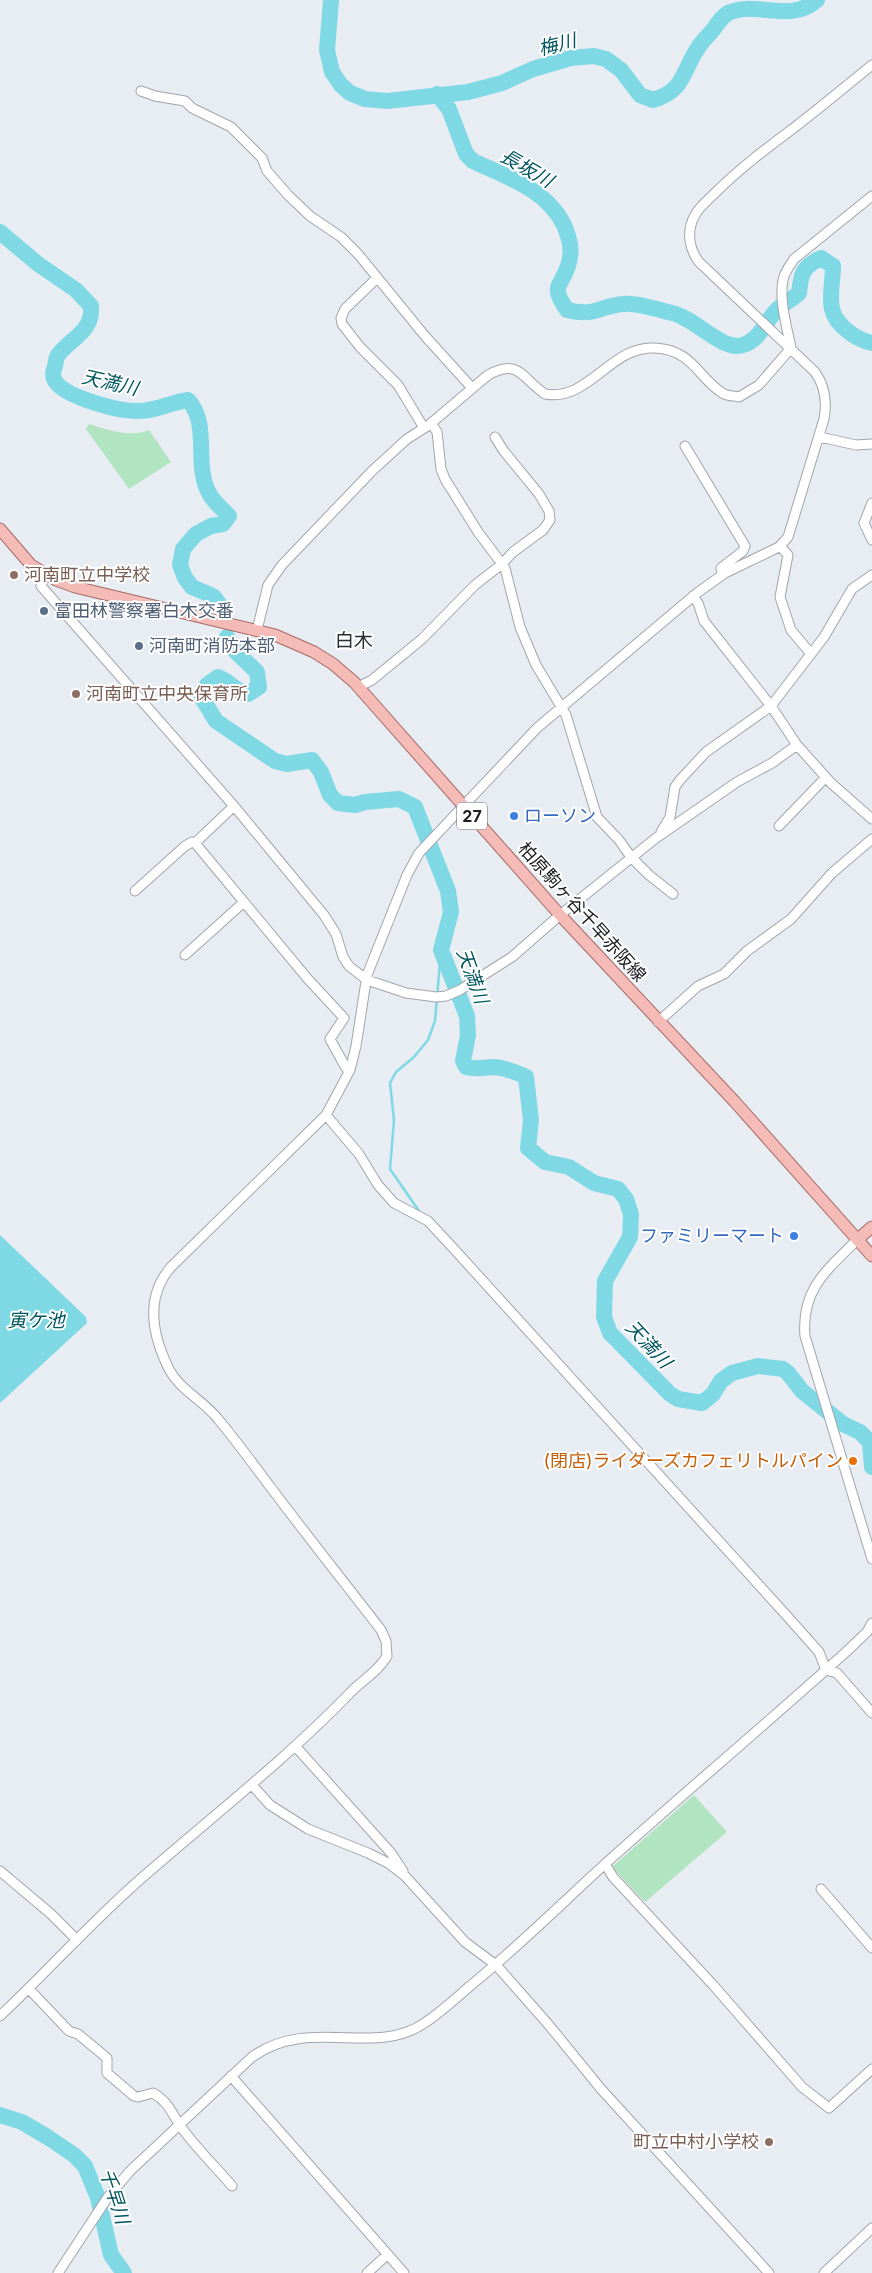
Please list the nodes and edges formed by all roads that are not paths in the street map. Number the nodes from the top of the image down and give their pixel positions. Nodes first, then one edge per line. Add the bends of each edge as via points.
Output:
1 (872, 65) edge
2 (141, 91) dead end
3 (872, 196) edge
4 (377, 278) junction
5 (791, 348) junction
6 (472, 388) junction
7 (428, 426) junction
8 (495, 437) dead end
9 (820, 437) junction
10 (872, 444) edge
11 (685, 446) dead end
12 (872, 503) edge
13 (0, 530) edge
14 (872, 540) edge
15 (780, 546) junction
16 (502, 564) junction
17 (44, 574) junction
18 (722, 575) junction
19 (872, 575) edge
20 (693, 596) junction
21 (257, 630) junction
22 (811, 654) junction
23 (358, 687) junction
24 (771, 706) junction
25 (562, 707) junction
26 (797, 745) junction
27 (826, 776) junction
28 (234, 806) junction
29 (463, 806) junction
30 (872, 819) edge
31 (779, 826) dead end
32 (656, 838) junction
33 (872, 839) edge
34 (195, 843) junction
35 (631, 857) junction
36 (135, 891) dead end
37 (673, 894) dead end
38 (244, 902) junction
39 (560, 915) junction
40 (184, 955) dead end
41 (366, 979) junction
42 (658, 1022) junction
43 (350, 1070) junction
44 (326, 1115) junction
45 (872, 1227) edge
46 (858, 1240) junction
47 (872, 1256) edge
48 (872, 1559) edge
49 (872, 1623) edge
50 (826, 1670) junction
51 (872, 1713) edge
52 (296, 1747) junction
53 (252, 1785) junction
54 (605, 1864) junction
55 (0, 1871) edge
56 (405, 1876) junction
57 (821, 1890) dead end
58 (77, 1940) junction
59 (872, 1948) edge
60 (496, 1965) junction
61 (29, 1989) junction
62 (0, 2016) edge
63 (872, 2070) edge
64 (231, 2076) junction
65 (179, 2124) junction
66 (232, 2186) dead end
67 (872, 2228) edge
68 (387, 2255) junction
69 (58, 2273) edge
70 (367, 2273) edge
71 (404, 2273) edge
72 (769, 2273) edge
73 (824, 2273) edge

1 - 5 street via 740,168 703,205 691,226 690,245 699,262
2 - 4 street via 185,101 192,108 231,127 262,158 267,171 288,195 310,216 341,237
3 - 5 street via 794,259 788,268 782,291
4 - 6 street
4 - 7 street via 345,309 342,324 398,385
5 - 6 street via 759,385 739,397 725,394 694,364 675,351 654,348 634,351 614,361 589,382 563,394 545,394 523,374 511,368 497,370
5 - 9 street via 815,372 822,386 826,408
6 - 7 street
7 - 16 street via 437,432 445,479
7 - 21 street via 407,439 372,470 271,577
8 - 16 street via 539,494 549,511 550,520 543,530
9 - 10 street via 856,445
9 - 15 street via 792,526
11 - 18 street via 745,546 721,568
12 - 14 street via 864,523
13 - 17 main road, 柏原駒ヶ谷千早赤阪線 / 27 via 20,555
15 - 18 street
15 - 22 street via 788,555 780,597 791,630
16 - 23 street via 475,585 422,639 372,680
16 - 25 street via 514,609 536,665
17 - 21 main road, 柏原駒ヶ谷千早赤阪線 / 27 via 90,591
17 - 28 street via 41,586
18 - 20 street
19 - 22 street via 852,589
20 - 24 street via 704,621
20 - 25 street
21 - 23 main road, 柏原駒ヶ谷千早赤阪線 / 27 via 314,652 334,664
22 - 24 street
23 - 29 main road, 柏原駒ヶ谷千早赤阪線 / 27
24 - 26 street
24 - 32 street via 706,752 680,780 675,787 670,817
25 - 29 street via 526,739
25 - 35 street via 593,809
26 - 27 street
26 - 32 street
27 - 30 street
27 - 31 street
28 - 34 street
28 - 41 street via 324,915 349,966
29 - 39 main road, 柏原駒ヶ谷千早赤阪線 / 27
29 - 41 street via 428,841 412,864
32 - 35 street
33 - 42 street via 832,873 791,919 747,951 724,974 698,986
34 - 36 street via 185,846
34 - 38 street
35 - 37 street
35 - 39 street
38 - 40 street
38 - 43 street via 344,1018 330,1039
39 - 41 street via 512,957 446,996 406,993
39 - 42 main road, 柏原駒ヶ谷千早赤阪線 / 27
41 - 43 street
42 - 46 main road, 柏原駒ヶ谷千早赤阪線 / 27 via 735,1102
43 - 44 street
44 - 50 street via 360,1154 378,1186 394,1203 428,1221 454,1249 787,1616 818,1652
44 - 52 street via 171,1267 161,1281 152,1308 161,1350 174,1376 218,1419 381,1630 386,1641 387,1656 383,1664
45 - 46 main road
46 - 47 main road, 柏原駒ヶ谷千早赤阪線 / 27
46 - 48 street via 818,1281 808,1299 804,1321 821,1393
49 - 50 street via 867,1632
50 - 51 street via 837,1673
50 - 54 street
52 - 53 street
52 - 56 street via 391,1853
53 - 56 street via 270,1805 308,1828 381,1860
53 - 58 street via 142,1878
54 - 60 street
54 - 63 street via 613,1877 802,2087 829,2108
55 - 58 street
56 - 60 street via 465,1942
57 - 59 street
58 - 61 street
60 - 64 street via 422,2025 406,2033 383,2038 306,2037 282,2041 264,2048
60 - 72 street via 601,2089
61 - 62 street
61 - 65 street via 69,2031 78,2034 107,2058 107,2073 138,2098 153,2092 162,2098
64 - 65 street
64 - 68 street
65 - 66 street
65 - 69 street via 108,2197
67 - 73 street
68 - 70 street
68 - 71 street

